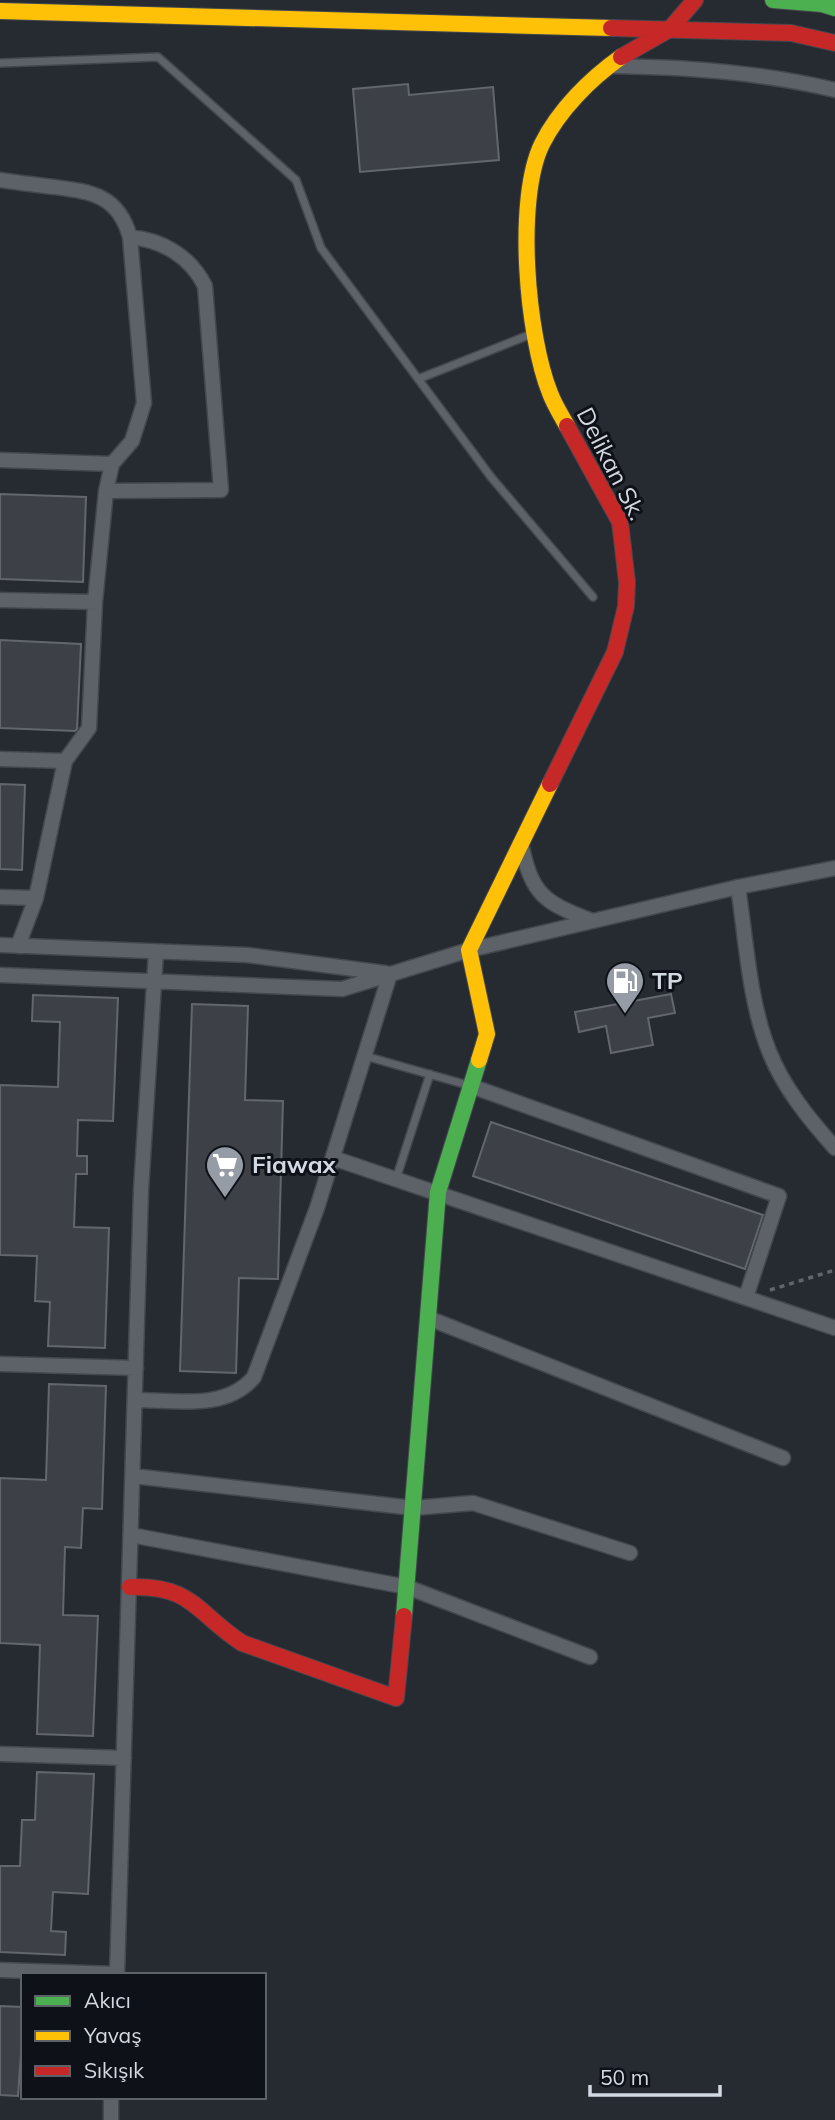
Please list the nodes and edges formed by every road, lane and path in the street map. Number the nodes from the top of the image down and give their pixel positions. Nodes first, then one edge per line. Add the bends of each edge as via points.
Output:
1 (695, 0) edge
2 (773, 0) edge
3 (825, 4) edge
4 (0, 11) edge
5 (670, 29) junction
6 (835, 43) edge
7 (1, 63) edge
8 (608, 66) junction
9 (835, 90) edge
10 (0, 180) edge
11 (130, 237) junction
12 (534, 333) junction
13 (418, 379) junction
14 (0, 460) edge
15 (112, 464) junction
16 (106, 491) junction
17 (593, 597) dead end
18 (0, 600) edge
19 (95, 602) junction
20 (0, 759) edge
21 (65, 761) junction
22 (521, 843) junction
23 (835, 868) edge
24 (738, 887) junction
25 (0, 897) edge
26 (36, 898) junction
27 (593, 921) junction
28 (0, 945) edge
29 (18, 946) junction
30 (469, 950) junction
31 (156, 952) junction
32 (390, 974) junction
33 (0, 975) edge
34 (154, 981) junction
35 (365, 1056) junction
36 (430, 1074) junction
37 (471, 1086) junction
38 (835, 1148) edge
39 (333, 1158) junction
40 (396, 1179) junction
41 (438, 1192) junction
42 (835, 1270) edge
43 (746, 1297) junction
44 (428, 1318) junction
45 (835, 1328) edge
46 (0, 1364) edge
47 (136, 1368) junction
48 (135, 1400) junction
49 (783, 1458) dead end
50 (133, 1476) junction
51 (414, 1508) junction
52 (131, 1535) junction
53 (630, 1553) dead end
54 (130, 1587) junction
55 (407, 1587) junction
56 (590, 1657) dead end
57 (0, 1754) edge
58 (124, 1758) junction
59 (0, 1970) edge
60 (88, 1973) edge
61 (117, 1973) edge
62 (111, 2099) edge
63 (111, 2120) edge

1 - 5 street
2 - 3 street
4 - 5 street
5 - 6 street via 791,33
5 - 8 street, Delikan Sk. via 648,38
7 - 13 lane via 158,57 296,180 321,248
8 - 9 street via 698,68
8 - 12 street, Delikan Sk. via 554,124 536,159 526,253
10 - 11 street via 100,196 116,209
11 - 15 street via 144,403 132,441
11 - 16 street via 175,251 205,286 221,490
12 - 13 lane
12 - 22 street, Delikan Sk. via 550,394 620,522 627,582 615,652
13 - 17 lane via 491,477
14 - 15 street
15 - 16 street
16 - 19 street
18 - 19 street
19 - 21 street via 89,728
20 - 21 street
21 - 26 street
22 - 27 street via 527,871 544,897
22 - 30 street, Delikan Sk.
23 - 24 street
24 - 27 street
24 - 38 street via 758,1017 769,1052 790,1091
25 - 26 street
26 - 29 street
27 - 30 street
28 - 29 street
29 - 31 street
30 - 32 street
30 - 37 street via 487,1034
31 - 32 street via 247,956
31 - 34 street
32 - 34 street via 342,989
32 - 35 street
33 - 34 street
34 - 47 street
35 - 36 lane
35 - 39 street
36 - 37 lane
36 - 40 lane
37 - 41 street
37 - 43 street via 779,1196
39 - 40 street
39 - 48 street via 254,1377 225,1398
40 - 41 street
41 - 43 street
41 - 44 street
42 - 43 path
43 - 45 street
44 - 49 street
44 - 51 street
46 - 47 street
47 - 48 street
48 - 50 street
50 - 51 street
50 - 52 street
51 - 53 street via 472,1503
51 - 55 street
52 - 54 street
52 - 55 street
54 - 55 street via 174,1591 195,1602 242,1643 396,1698
54 - 58 street
55 - 56 street
57 - 58 street
58 - 61 street
59 - 60 street
62 - 63 street

